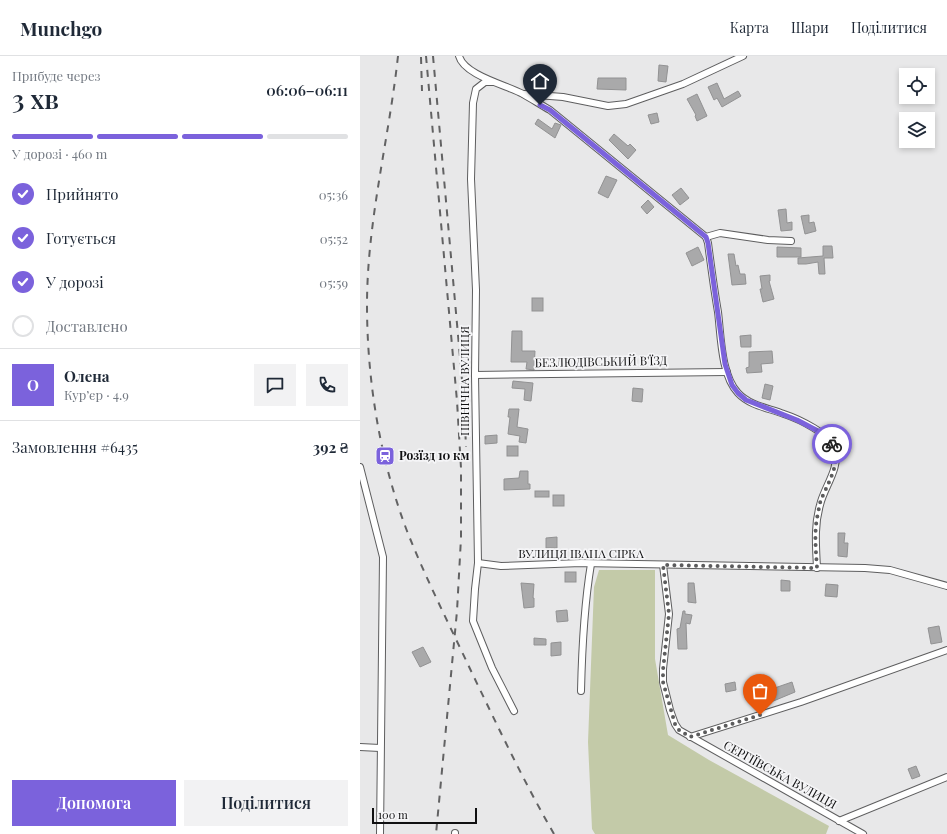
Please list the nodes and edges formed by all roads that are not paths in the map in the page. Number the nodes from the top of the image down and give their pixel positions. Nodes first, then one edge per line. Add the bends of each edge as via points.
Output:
1 (743, 56) edge
2 (459, 58) edge
3 (496, 82) junction
4 (522, 94) junction
5 (706, 237) junction
6 (791, 241) dead end
7 (727, 372) junction
8 (475, 374) junction
9 (360, 467) edge
10 (478, 563) junction
11 (591, 564) junction
12 (663, 565) junction
13 (817, 568) junction
14 (947, 586) edge
15 (947, 650) edge
16 (581, 691) dead end
17 (514, 711) dead end
18 (690, 737) junction
19 (360, 747) edge
20 (380, 748) junction
21 (947, 777) edge
22 (839, 820) junction
23 (380, 834) edge
24 (863, 834) edge

1 - 4 street via 683,84 626,104 608,106 563,97
2 - 3 street via 473,72
3 - 4 street
3 - 8 street, ПІВНІЧНА ВУЛИЦЯ via 481,85 476,90 473,103 471,179 476,290
4 - 5 street via 550,110
5 - 6 street via 720,233
5 - 7 street
7 - 8 street, БЕЗЛЮДІВСЬКИЙ В'ЇЗД
7 - 13 street via 738,393 746,400 786,414 818,431 833,445 833,472 820,503 817,520
8 - 10 street, ПІВНІЧНА ВУЛИЦЯ
9 - 20 street via 383,557
10 - 11 street, ВУЛИЦЯ ІВАНА СІРКА via 501,566
10 - 17 street, ПІВНІЧНА ВУЛИЦЯ via 473,621 492,668
11 - 12 street, ВУЛИЦЯ ІВАНА СІРКА
11 - 16 street via 583,625
12 - 13 street, ВУЛИЦЯ ІВАНА СІРКА
12 - 18 street, СЕРГІЇВСЬКА ВУЛИЦЯ via 669,614 663,682 675,724
13 - 14 street, ВУЛИЦЯ ІВАНА СІРКА via 890,570
15 - 18 street via 801,702
18 - 22 street, СЕРГІЇВСЬКА ВУЛИЦЯ
19 - 20 street
20 - 23 street
21 - 22 street
22 - 24 street, СЕРГІЇВСЬКА ВУЛИЦЯ

